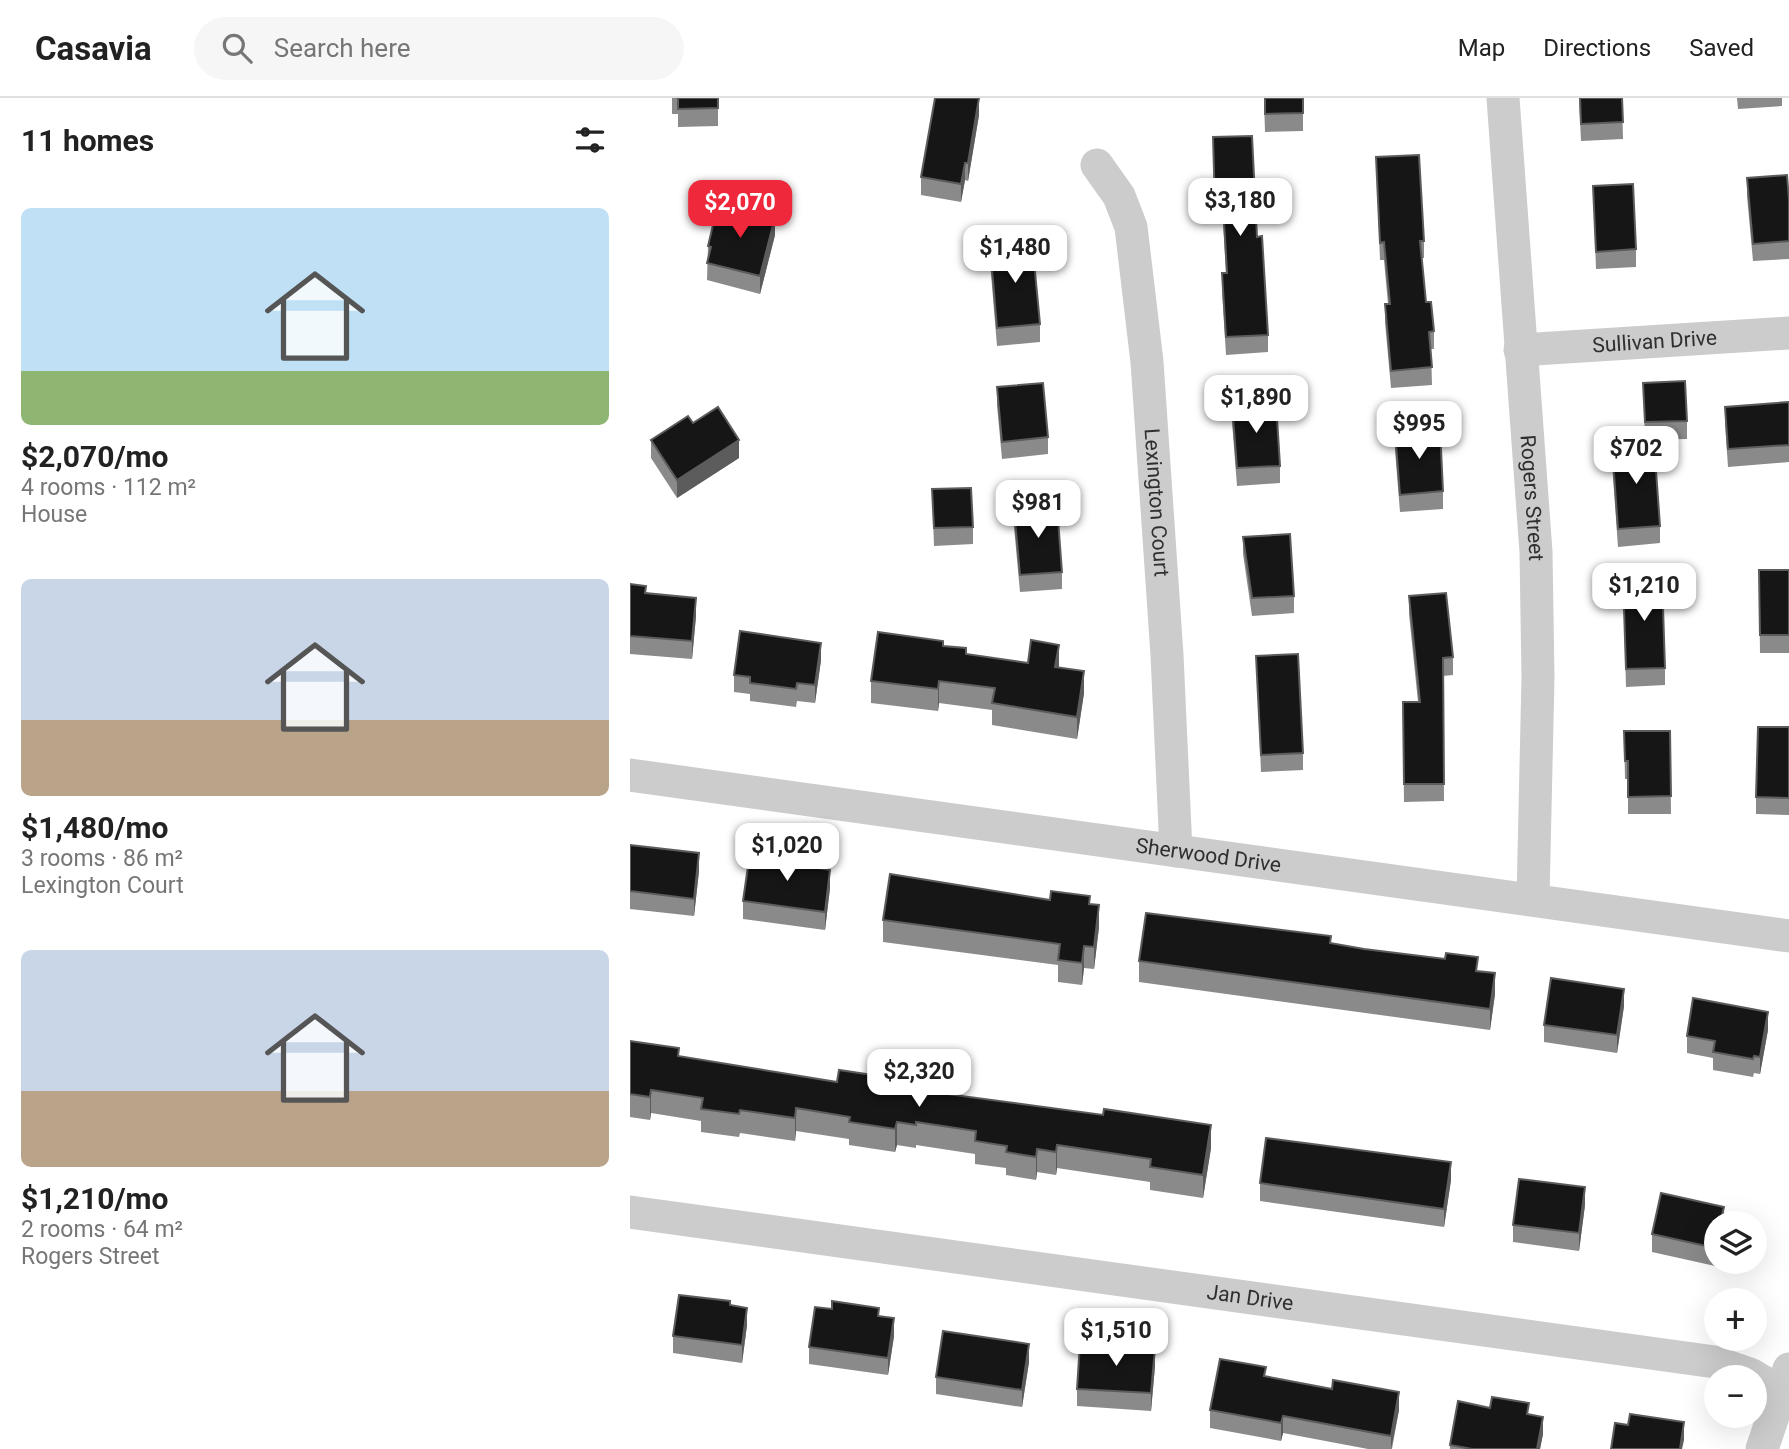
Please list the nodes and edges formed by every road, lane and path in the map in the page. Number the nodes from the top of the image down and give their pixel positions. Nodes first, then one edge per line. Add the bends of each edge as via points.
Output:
1 (1503, 98) edge
2 (1097, 164) dead end
3 (1789, 333) edge
4 (1520, 350) junction
5 (630, 775) edge
6 (1176, 851) junction
7 (1533, 899) junction
8 (1789, 936) edge
9 (630, 1212) edge
10 (1785, 1381) edge
11 (1762, 1449) edge

1 - 4 street, Rogers Street
2 - 6 street, Lexington Court via 1119,196 1130,227 1147,362
3 - 4 street, Sullivan Drive
4 - 7 street, Rogers Street via 1536,580
5 - 6 street, Sherwood Drive
6 - 7 street, Sherwood Drive
7 - 8 street, Sherwood Drive
9 - 10 street, Jan Drive via 1716,1362
10 - 11 street

